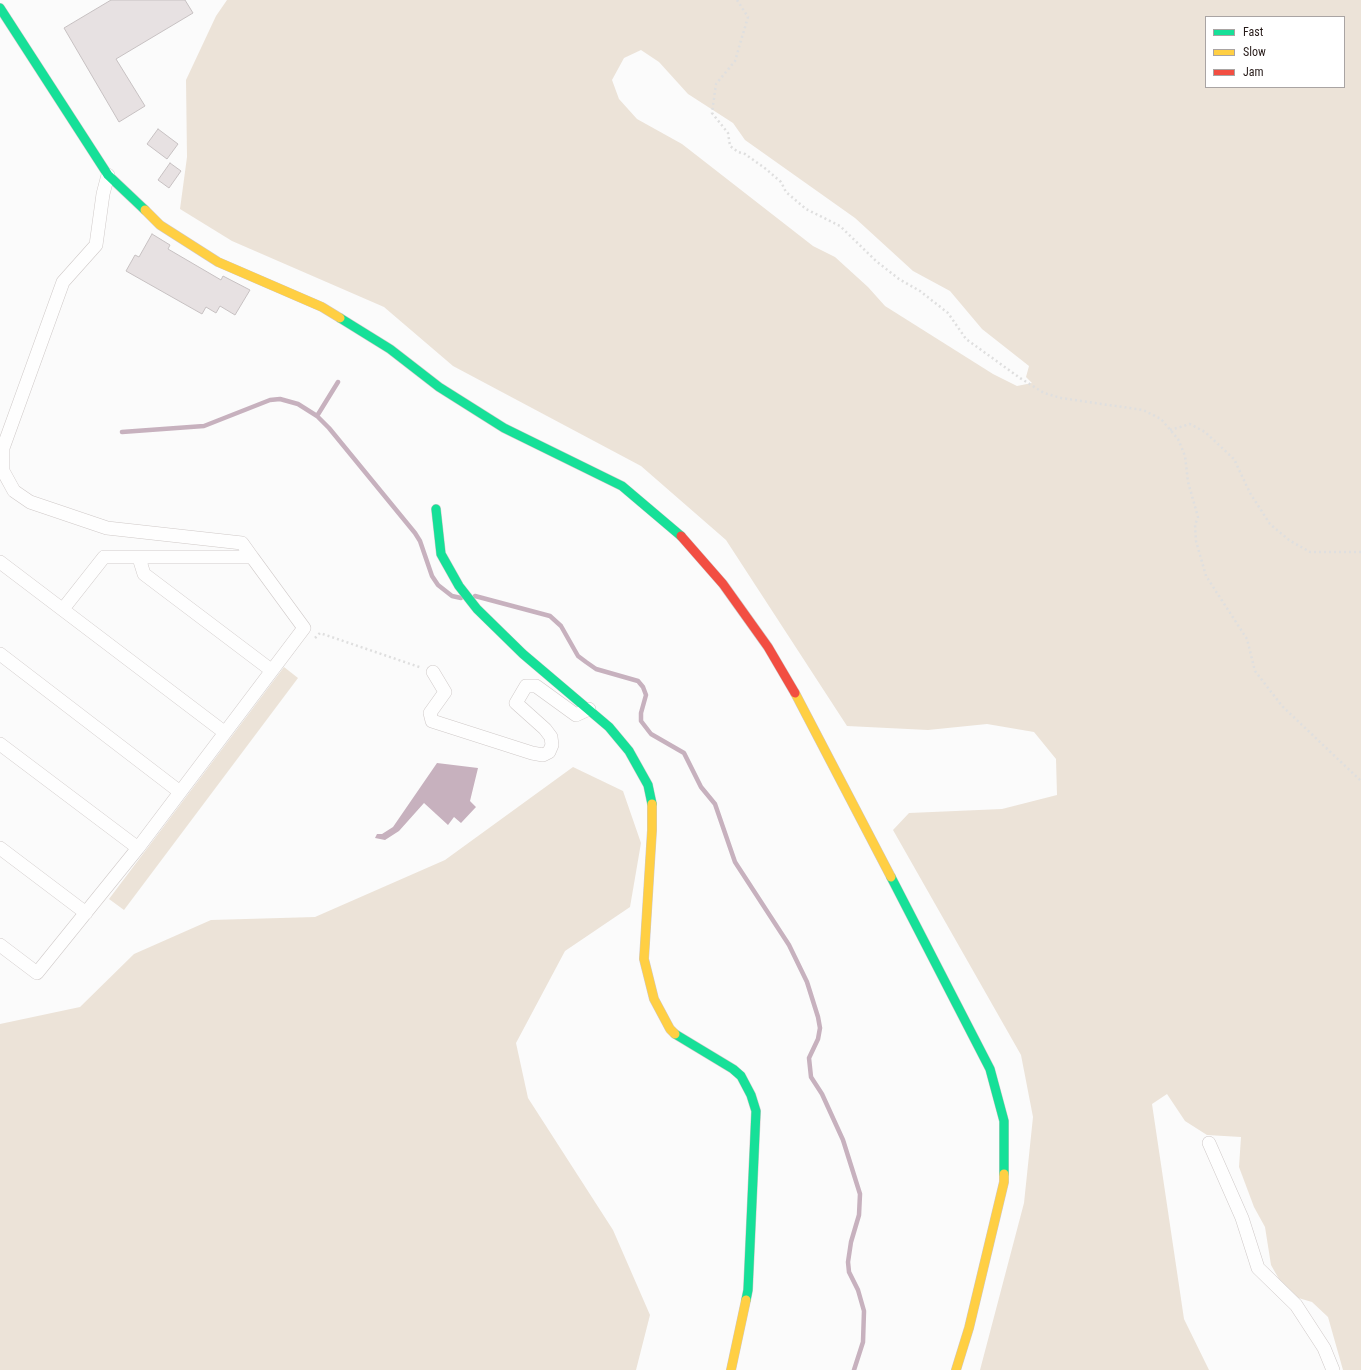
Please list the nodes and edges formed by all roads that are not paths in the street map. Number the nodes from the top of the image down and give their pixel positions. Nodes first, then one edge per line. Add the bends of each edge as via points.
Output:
1 (0, 8) edge
2 (108, 175) junction
3 (436, 509) dead end
4 (252, 557) junction
5 (139, 558) junction
6 (0, 562) edge
7 (63, 609) junction
8 (0, 654) edge
9 (271, 670) junction
10 (433, 672) road end
11 (589, 709) junction
12 (224, 732) junction
13 (0, 744) edge
14 (180, 792) junction
15 (0, 848) edge
16 (138, 848) junction
17 (86, 913) junction
18 (0, 945) edge
19 (1209, 1142) dead end
20 (731, 1370) edge
21 (956, 1370) edge
22 (1333, 1370) edge

1 - 2 street
2 - 4 street via 96,245 63,282 3,448 3,471 14,491 30,502 107,528 242,543
2 - 21 street via 160,224 218,262 322,307 390,349 439,387 504,428 622,486 677,532 723,584 768,646 806,711 990,1069 1004,1121 1004,1182 969,1328
3 - 11 street via 441,554 459,586 477,609 523,654
4 - 5 street
4 - 9 street via 304,628
5 - 7 street via 104,557
5 - 9 street via 144,574
6 - 7 street
7 - 12 street
8 - 14 street
9 - 12 street
10 - 11 street via 445,692 430,713 432,721 532,753 543,755 549,752 552,745 551,737 545,729 516,703 526,686 536,686 576,715
11 - 20 street via 621,740 643,775 651,796 652,830 644,944 654,999 665,1022 677,1036 741,1076 755,1107 748,1290
12 - 14 street
13 - 16 street
14 - 16 street
15 - 17 street
16 - 17 street
17 - 18 street via 37,973
19 - 22 street via 1242,1218 1258,1268 1296,1305 1324,1348

